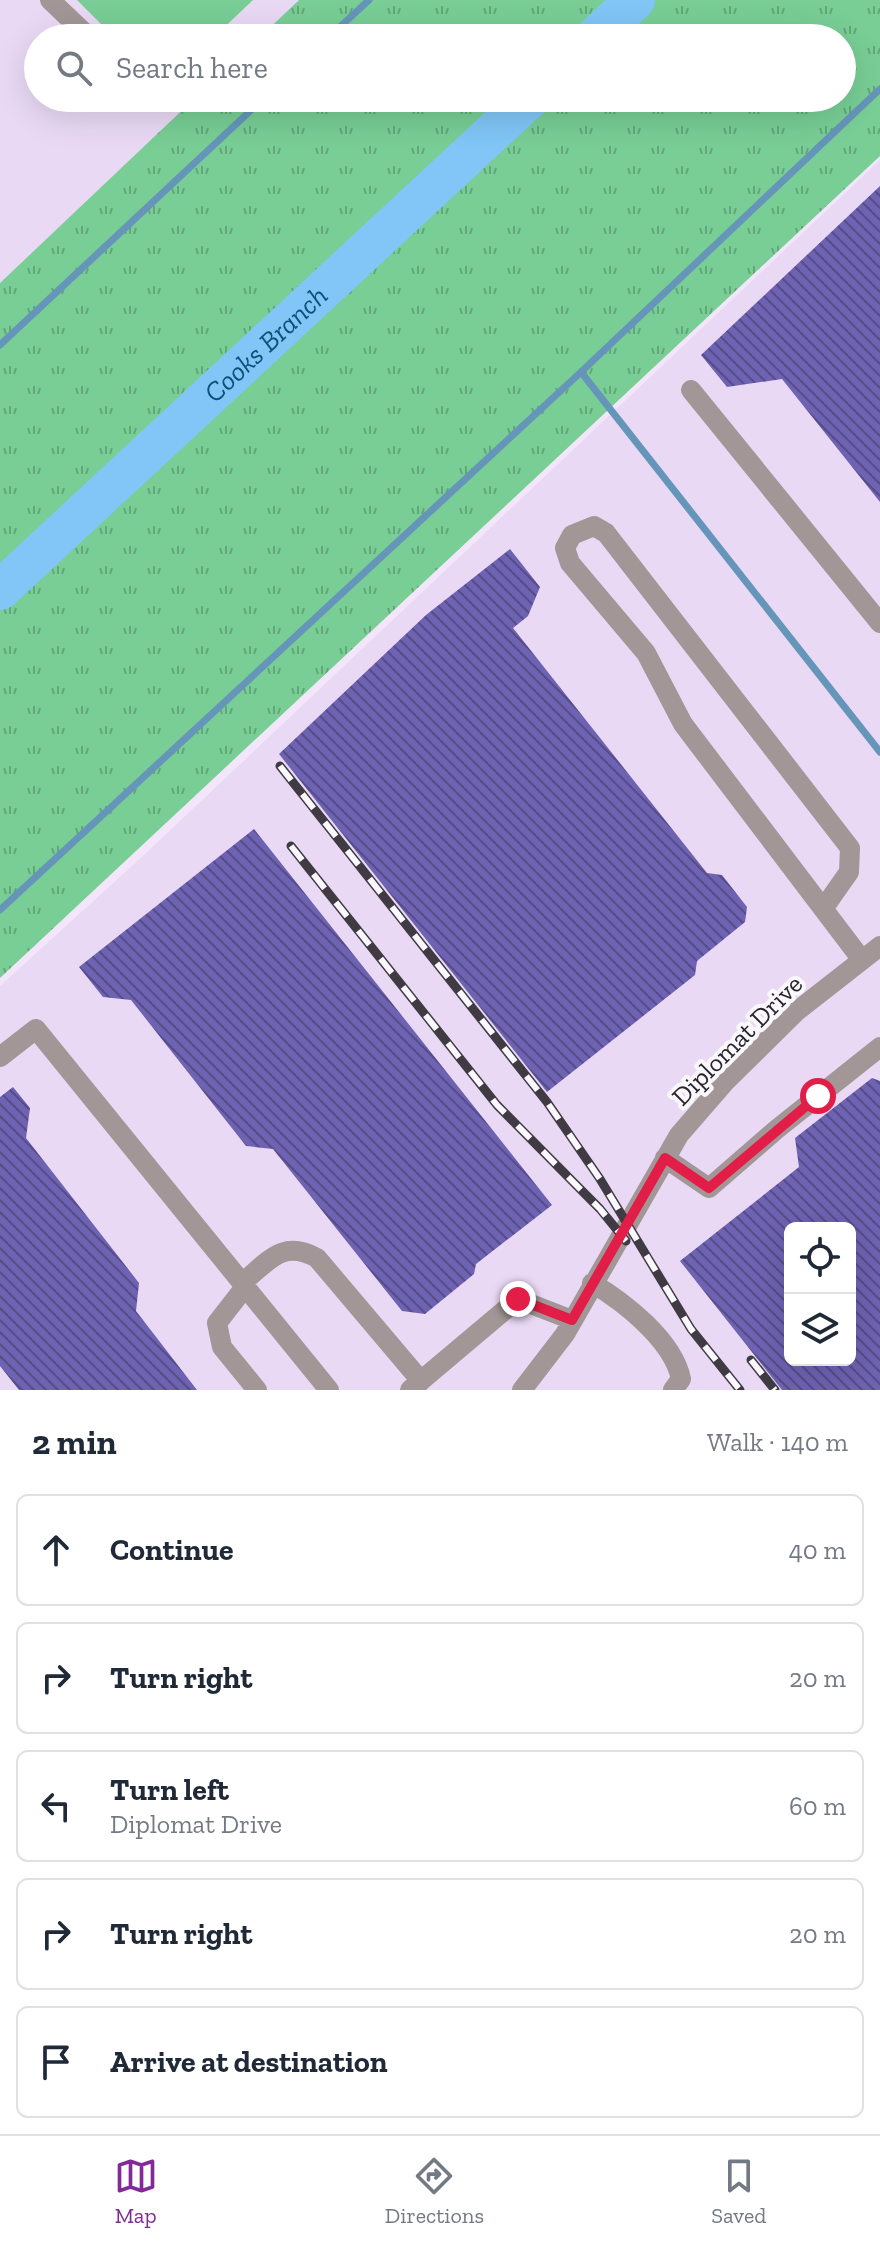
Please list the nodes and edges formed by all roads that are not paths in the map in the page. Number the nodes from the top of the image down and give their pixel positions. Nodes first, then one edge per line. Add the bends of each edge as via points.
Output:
1 (50, 0) edge
2 (75, 24) edge
3 (691, 390) dead end
4 (880, 623) edge
5 (823, 909) junction
6 (880, 946) edge
7 (862, 960) junction
8 (880, 1047) edge
9 (0, 1057) edge
10 (665, 1158) junction
11 (592, 1283) junction
12 (244, 1285) junction
13 (572, 1320) junction
14 (415, 1385) edge
15 (257, 1390) edge
16 (329, 1390) edge
17 (522, 1390) edge
18 (673, 1390) edge

1 - 2 street
3 - 4 street
5 - 5 street via 683,724 646,653 570,563 565,548 572,535 594,526 606,533 850,848 849,872
5 - 7 street
6 - 7 street, Diplomat Drive
7 - 10 street, Diplomat Drive via 797,1011 725,1082
8 - 10 street via 709,1188
9 - 12 street via 36,1029
10 - 11 street, Diplomat Drive
11 - 13 street, Diplomat Drive
11 - 18 street via 626,1303 677,1363 681,1379
12 - 14 street via 284,1249 302,1249 317,1258
12 - 15 street via 217,1323 222,1347
12 - 16 street
13 - 14 street via 518,1299
13 - 17 street, Diplomat Drive

